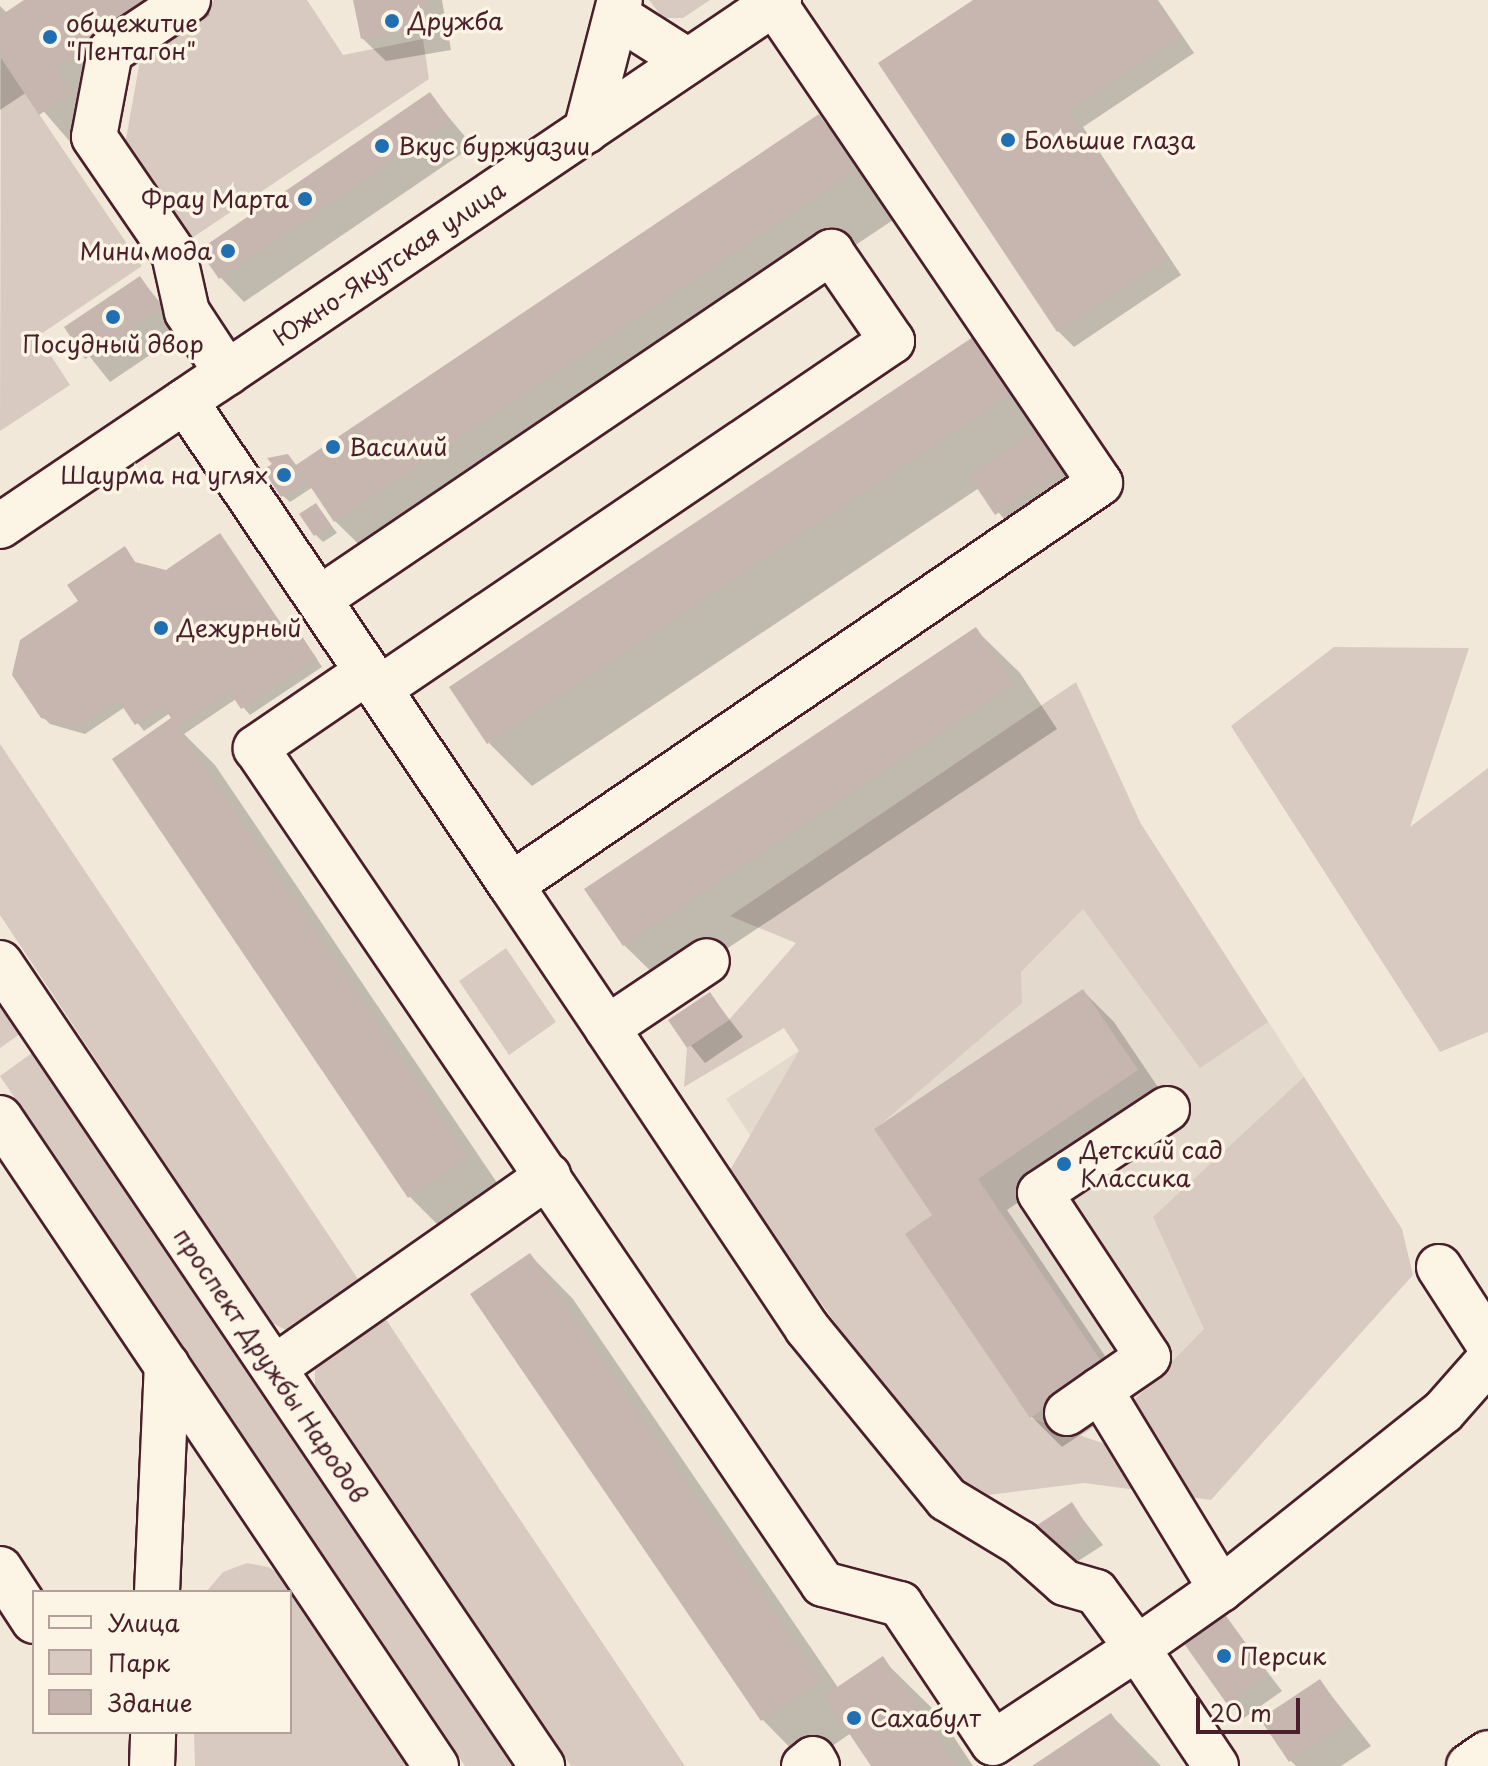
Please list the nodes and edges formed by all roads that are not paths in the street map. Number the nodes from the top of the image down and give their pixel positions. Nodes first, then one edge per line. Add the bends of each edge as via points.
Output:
1 (188, 0) edge
2 (774, 1) edge
3 (618, 8) edge
4 (688, 61) junction
5 (586, 131) junction
6 (227, 373) junction
7 (185, 401) junction
8 (0, 526) edge
9 (319, 599) junction
10 (373, 680) junction
11 (511, 885) junction
12 (707, 961) dead end
13 (0, 963) edge
14 (607, 1028) junction
15 (1167, 1109) dead end
16 (0, 1118) edge
17 (548, 1176) junction
18 (1439, 1267) dead end
19 (1488, 1343) edge
20 (1488, 1361) edge
21 (167, 1365) junction
22 (274, 1368) junction
23 (0, 1569) edge
24 (1221, 1589) junction
25 (157, 1590) edge
26 (32, 1618) edge
27 (1137, 1648) junction
28 (153, 1734) edge
29 (152, 1766) edge
30 (436, 1766) edge
31 (542, 1766) edge
32 (804, 1766) edge
33 (817, 1766) edge
34 (1216, 1766) edge

1 - 6 street via 110,52 94,137 174,254 187,312
2 - 4 street, Южно-Якутская улица
2 - 11 street via 1100,483
3 - 4 street
3 - 5 street
4 - 5 street, Южно-Якутская улица
5 - 6 street, Южно-Якутская улица
6 - 7 street, Южно-Якутская улица
7 - 8 street, Южно-Якутская улица
7 - 9 street
9 - 10 street
9 - 10 street via 831,252 892,341
10 - 11 street
10 - 17 street via 256,748
11 - 14 street
12 - 14 street
13 - 22 street, проспект Дружбы Народов
14 - 27 street via 807,1328 947,1499 1020,1543 1065,1583 1096,1592
15 - 24 street via 1040,1193 1148,1357 1084,1401
16 - 21 street
17 - 22 street
17 - 27 street via 823,1584 900,1604 993,1743
18 - 19 street
20 - 24 street via 1443,1412
21 - 25 street
21 - 30 street
22 - 31 street, проспект Дружбы Народов
23 - 26 street
24 - 27 street
27 - 34 street
28 - 29 street
32 - 33 street via 813,1759

